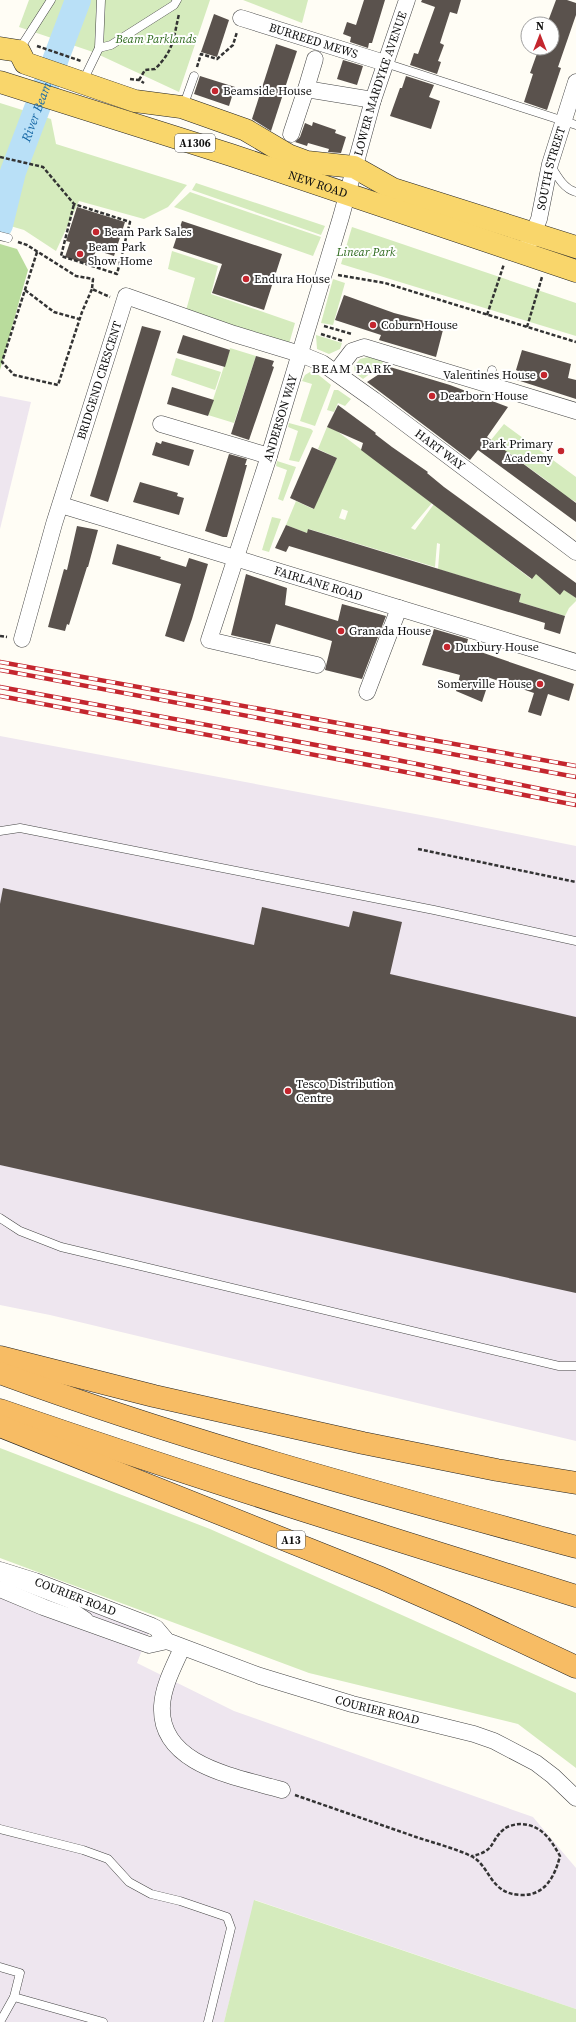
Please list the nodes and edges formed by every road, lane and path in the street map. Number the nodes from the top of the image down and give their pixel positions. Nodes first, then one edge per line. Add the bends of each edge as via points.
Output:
1 (51, 0) edge
2 (101, 0) edge
3 (177, 0) edge
4 (407, 0) edge
5 (180, 11) dead end
6 (241, 18) joint
7 (99, 48) junction
8 (19, 52) edge
9 (315, 60) dead end
10 (385, 63) junction
11 (75, 73) junction
12 (194, 76) joint
13 (139, 80) dead end
14 (2, 82) edge
15 (576, 82) edge
16 (306, 89) junction
17 (373, 100) junction
18 (181, 107) junction
19 (569, 123) edge
20 (291, 134) dead end
21 (0, 157) edge
22 (550, 164) junction
23 (354, 167) junction
24 (576, 192) edge
25 (348, 195) junction
26 (74, 204) junction
27 (532, 232) junction
28 (27, 245) dead end
29 (576, 247) edge
30 (37, 252) junction
31 (526, 254) junction
32 (504, 263) dead end
33 (576, 272) edge
34 (542, 276) dead end
35 (324, 278) junction
36 (92, 289) junction
37 (25, 290) junction
38 (123, 302) junction
39 (487, 315) junction
40 (79, 319) junction
41 (317, 324) dead end
42 (527, 326) junction
43 (315, 332) dead end
44 (352, 334) dead end
45 (346, 342) dead end
46 (576, 342) edge
47 (300, 354) junction
48 (336, 372) junction
49 (576, 411) edge
50 (161, 424) dead end
51 (269, 456) junction
52 (61, 505) junction
53 (576, 552) edge
54 (236, 558) junction
55 (399, 608) junction
56 (22, 640) dead end
57 (576, 662) edge
58 (317, 665) dead end
59 (367, 692) dead end
60 (0, 831) edge
61 (418, 849) dead end
62 (576, 882) edge
63 (576, 941) edge
64 (0, 1218) edge
65 (0, 1357) edge
66 (576, 1366) edge
67 (0, 1373) edge
68 (0, 1410) edge
69 (0, 1426) edge
70 (576, 1483) edge
71 (576, 1546) edge
72 (1, 1579) edge
73 (576, 1596) edge
74 (68, 1604) junction
75 (111, 1611) junction
76 (106, 1629) junction
77 (167, 1641) junction
78 (182, 1648) junction
79 (576, 1667) edge
80 (282, 1790) joint
81 (576, 1798) edge
82 (0, 1829) edge
83 (472, 1856) junction
84 (0, 1967) edge
85 (14, 1997) junction
86 (1, 2021) edge
87 (103, 2022) edge
88 (208, 2022) edge

1 - 8 lane
2 - 7 lane
3 - 7 lane via 174,5 111,45
4 - 10 street, LOWER MARDYKE AVENUE
5 - 13 path via 172,46 166,58 155,69 145,70
6 - 10 street, BURREED MEWS
6 - 12 path via 233,45 217,59 201,54
7 - 11 lane
8 - 11 main road, A1306
8 - 11 path
9 - 16 street
10 - 17 street, LOWER MARDYKE AVENUE
10 - 19 lane
11 - 18 main road, NEW ROAD / A1306 via 135,101
12 - 18 lane via 184,107
14 - 25 main road, NEW ROAD / A1306
15 - 19 street, SOUTH STREET
16 - 17 street
16 - 20 street
17 - 23 street, LOWER MARDYKE AVENUE
18 - 23 main road, NEW ROAD / A1306 via 246,130 288,155 307,162
19 - 22 street, SOUTH STREET
21 - 26 path via 43,167
22 - 24 lane via 569,190
22 - 27 street, SOUTH STREET via 539,219
23 - 25 street, LOWER MARDYKE AVENUE
23 - 27 main road, NEW ROAD / A1306 via 392,189
25 - 31 main road, NEW ROAD / A1306
25 - 35 street, ANDERSON WAY
26 - 26 path via 130,222 117,274 59,255
27 - 29 main road, NEW ROAD / A1306
27 - 31 street, SOUTH STREET
28 - 30 path
30 - 36 path via 76,276 93,279
30 - 37 path
31 - 33 main road, NEW ROAD / A1306
32 - 39 path
34 - 42 path
35 - 39 path via 385,283
35 - 47 street, ANDERSON WAY
36 - 38 path
36 - 40 path
37 - 40 path via 54,312
37 - 40 path via 2,362 14,375 58,385
38 - 47 street via 126,296
38 - 52 street, BRIDGEND CRESCENT
39 - 42 path
41 - 44 path
42 - 46 path
43 - 45 path
47 - 48 street, HART WAY
47 - 51 street, ANDERSON WAY
48 - 49 street via 352,351 364,347 490,376
48 - 53 street, HART WAY
50 - 51 street
51 - 54 street, ANDERSON WAY
52 - 54 street, FAIRLANE ROAD
52 - 56 street, BRIDGEND CRESCENT
54 - 55 street, FAIRLANE ROAD
54 - 58 street, ANDERSON WAY via 209,640
55 - 57 street, FAIRLANE ROAD
55 - 59 street
60 - 63 lane via 20,828 434,910
61 - 62 path
64 - 66 lane via 20,1231 61,1247 559,1366
65 - 70 highway via 154,1396 363,1443
67 - 71 highway via 86,1404 272,1462
68 - 73 highway via 355,1528
69 - 79 highway, A13 via 374,1575
72 - 74 lane
72 - 75 street, COURIER ROAD
72 - 76 street, COURIER ROAD
74 - 75 lane
74 - 76 lane
75 - 77 street, COURIER ROAD via 156,1628
76 - 77 street, COURIER ROAD via 149,1645
77 - 78 street, COURIER ROAD
78 - 80 street via 166,1687 162,1705 164,1725 171,1740 184,1753 207,1768
78 - 81 street, COURIER ROAD via 260,1676 352,1704 494,1741 536,1763
80 - 83 path
82 - 88 lane via 108,1859 128,1882 151,1894 227,1917 231,1928
83 - 83 path via 500,1889 520,1895 533,1894 546,1886 556,1872 560,1856 551,1840 540,1830 517,1824 504,1829 488,1851
84 - 85 lane via 20,1973
85 - 86 lane
85 - 87 lane

